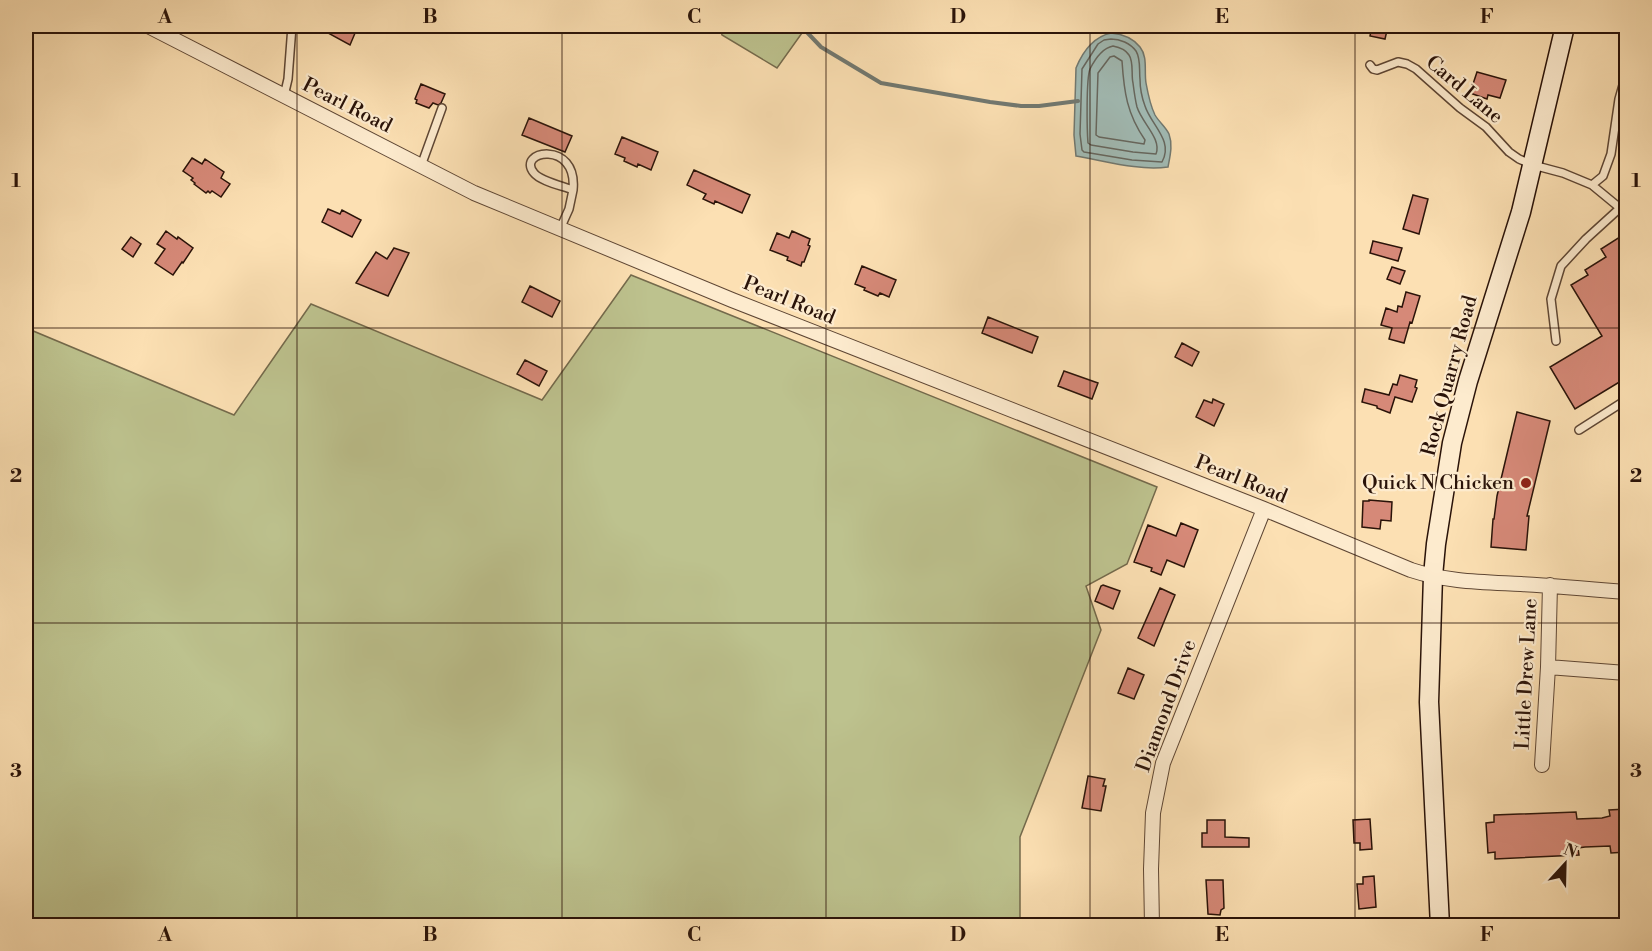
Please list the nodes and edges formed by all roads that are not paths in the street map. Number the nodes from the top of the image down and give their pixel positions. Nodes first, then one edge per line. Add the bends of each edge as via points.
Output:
1 (148, 26) edge
2 (292, 26) edge
3 (1565, 26) edge
4 (1370, 64) dead end
5 (1626, 79) edge
6 (284, 96) junction
7 (442, 108) dead end
8 (1533, 165) junction
9 (421, 166) junction
10 (1592, 185) junction
11 (573, 190) junction
12 (1620, 208) junction
13 (1626, 213) edge
14 (560, 229) junction
15 (1557, 341) dead end
16 (1626, 400) edge
17 (1579, 429) dead end
18 (1263, 509) junction
19 (1432, 576) junction
20 (1550, 585) junction
21 (1626, 592) edge
22 (1548, 667) junction
23 (1626, 674) edge
24 (1542, 765) dead end
25 (1152, 926) edge
26 (1440, 926) edge

1 - 6 street, Pearl Road
2 - 6 lane
3 - 8 main road, Rock Quarry Road
4 - 8 lane, Card Lane via 1377,70 1398,62 1416,69 1486,127 1509,152
5 - 10 lane via 1611,154 1603,176
6 - 9 street, Pearl Road
7 - 9 lane
8 - 10 lane
8 - 19 main road, Rock Quarry Road via 1454,433
9 - 14 street, Pearl Road
10 - 12 lane
11 - 11 lane via 537,175 531,168 536,156 547,153 563,160 573,174
11 - 14 lane
12 - 13 lane
12 - 15 lane via 1561,266 1551,299
14 - 18 street, Pearl Road
16 - 17 lane
18 - 19 street, Pearl Road
18 - 25 street, Diamond Drive via 1163,763 1153,813
19 - 20 street, Pearl Road
19 - 26 main road, Rock Quarry Road via 1429,702
20 - 21 street, Pearl Road
20 - 22 street, Little Drew Lane
22 - 23 street
22 - 24 street, Little Drew Lane

